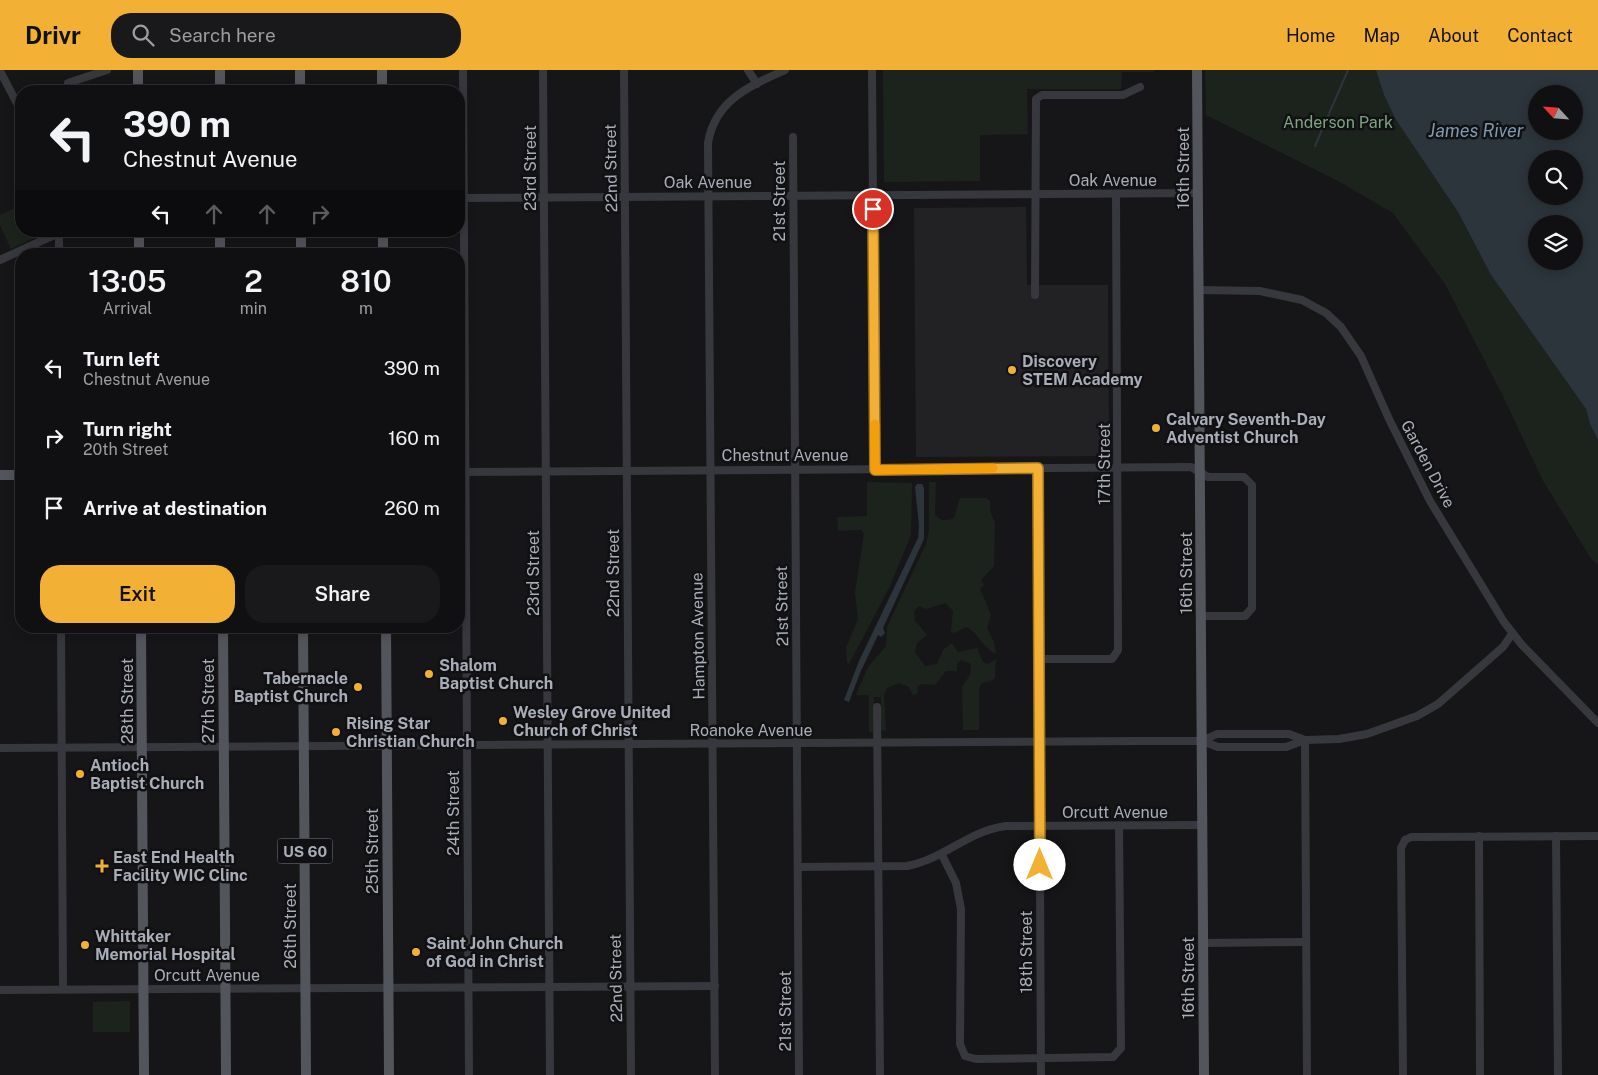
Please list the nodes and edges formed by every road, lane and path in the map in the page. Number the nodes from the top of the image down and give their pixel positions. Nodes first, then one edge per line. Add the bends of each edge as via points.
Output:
1 (107, 70) edge
2 (138, 70) edge
3 (220, 70) edge
4 (300, 70) edge
5 (382, 70) edge
6 (462, 70) edge
7 (544, 70) edge
8 (624, 70) edge
9 (748, 70) edge
10 (785, 70) edge
11 (872, 70) edge
12 (1197, 70) edge
13 (0, 71) edge
14 (68, 84) dead end
15 (757, 84) junction
16 (138, 85) edge
17 (220, 85) edge
18 (300, 85) edge
19 (382, 85) edge
20 (462, 85) edge
21 (1140, 87) dead end
22 (15, 100) edge
23 (793, 137) dead end
24 (1198, 193) junction
25 (1035, 194) junction
26 (1116, 194) junction
27 (873, 195) junction
28 (625, 196) junction
29 (708, 196) junction
30 (792, 196) junction
31 (544, 197) junction
32 (465, 198) edge
33 (50, 237) edge
34 (26, 248) edge
35 (15, 253) edge
36 (0, 260) edge
37 (1199, 290) junction
38 (1035, 295) dead end
39 (1117, 467) junction
40 (1038, 468) junction
41 (794, 469) junction
42 (710, 470) junction
43 (875, 470) junction
44 (546, 471) junction
45 (626, 471) junction
46 (1200, 471) junction
47 (465, 472) edge
48 (0, 475) edge
49 (15, 475) edge
50 (1201, 616) junction
51 (61, 633) edge
52 (142, 633) edge
53 (223, 633) edge
54 (304, 633) edge
55 (386, 633) edge
56 (464, 633) edge
57 (1512, 634) junction
58 (1038, 659) junction
59 (877, 707) dead end
60 (1598, 723) edge
61 (1305, 740) junction
62 (1202, 741) junction
63 (1038, 742) junction
64 (797, 743) junction
65 (876, 743) junction
66 (547, 744) junction
67 (628, 744) junction
68 (714, 744) junction
69 (304, 746) junction
70 (386, 746) junction
71 (466, 746) junction
72 (0, 748) edge
73 (62, 748) junction
74 (142, 748) junction
75 (224, 748) junction
76 (1202, 825) junction
77 (1039, 826) junction
78 (1119, 826) junction
79 (1479, 836) junction
80 (1556, 836) junction
81 (1598, 836) edge
82 (942, 855) junction
83 (798, 867) junction
84 (877, 867) junction
85 (1306, 942) junction
86 (1203, 943) junction
87 (630, 986) junction
88 (715, 986) junction
89 (468, 987) junction
90 (549, 987) junction
91 (306, 988) junction
92 (388, 988) junction
93 (63, 989) junction
94 (143, 989) junction
95 (225, 989) junction
96 (0, 990) edge
97 (1041, 1058) junction
98 (144, 1075) edge
99 (226, 1075) edge
100 (306, 1075) edge
101 (388, 1075) edge
102 (469, 1075) edge
103 (550, 1075) edge
104 (631, 1075) edge
105 (715, 1075) edge
106 (799, 1075) edge
107 (880, 1075) edge
108 (1041, 1075) edge
109 (1204, 1075) edge
110 (1307, 1075) edge
111 (1403, 1075) edge
112 (1480, 1075) edge
113 (1558, 1075) edge

1 - 14 street
2 - 16 main road
3 - 17 main road
4 - 18 main road
5 - 19 main road
6 - 20 street, 24th Street
7 - 31 street, 23rd Street
8 - 28 street, 22nd Street
9 - 15 street
10 - 15 street, Hampton Avenue
11 - 27 street
12 - 24 main road, 16th Street
13 - 22 street
15 - 29 street, Hampton Avenue via 730,100 714,122 708,143
21 - 25 street via 1123,95 1042,95 1036,99
23 - 30 street, 21st Street
24 - 26 street, Oak Avenue
24 - 37 main road, 16th Street
25 - 26 street, Oak Avenue
25 - 27 street, Oak Avenue
25 - 38 street
26 - 39 street, 17th Street
27 - 30 street, Oak Avenue
27 - 43 street
28 - 29 street, Oak Avenue
28 - 31 street, Oak Avenue
28 - 45 street, 22nd Street
29 - 30 street, Oak Avenue
29 - 42 street, Hampton Avenue
30 - 41 street, 21st Street
31 - 32 street, Oak Avenue
31 - 44 street, 23rd Street
33 - 34 street
35 - 36 street
37 - 46 main road, 16th Street
37 - 57 street, Garden Drive via 1260,291 1302,300 1326,313 1341,327 1361,356 1430,501
39 - 40 street, Chestnut Avenue
39 - 46 street, Chestnut Avenue via 1191,467
39 - 58 street, 17th Street via 1118,657
40 - 43 street, Chestnut Avenue
40 - 58 street, 18th Street
41 - 42 street, Chestnut Avenue
41 - 43 street, Chestnut Avenue
41 - 64 street, 21st Street
42 - 45 street, Chestnut Avenue
42 - 68 street, Hampton Avenue
44 - 45 street, Chestnut Avenue
44 - 47 street, Chestnut Avenue
44 - 66 street, 23rd Street
45 - 67 street, 22nd Street
46 - 50 main road, 16th Street
46 - 50 street, Chestnut Avenue via 1208,476 1248,478 1252,485 1251,612 1245,616
48 - 49 main road
50 - 62 main road, 16th Street
51 - 73 street
52 - 74 main road, 28th Street
53 - 75 main road, 27th Street
54 - 69 main road, 26th Street / US 60
55 - 70 main road, 25th Street
56 - 71 street, 24th Street
57 - 60 street, Garden Drive
57 - 61 street, Roanoke Avenue via 1452,693 1417,716 1367,734
58 - 63 street, 18th Street
59 - 65 street
61 - 62 street, Roanoke Avenue via 1286,747 1218,747
61 - 62 street, Roanoke Avenue via 1289,734 1217,734
61 - 85 street
62 - 63 street, Roanoke Avenue
62 - 76 main road, 16th Street
63 - 65 street, Roanoke Avenue
63 - 77 street, 18th Street
64 - 65 street, Roanoke Avenue
64 - 68 street, Roanoke Avenue
64 - 83 street, 21st Street
65 - 84 street
66 - 67 street, Roanoke Avenue
66 - 71 street, Roanoke Avenue
66 - 90 street, 23rd Street
67 - 68 street, Roanoke Avenue
67 - 87 street, 22nd Street
68 - 88 street, Hampton Avenue
69 - 70 street, Roanoke Avenue
69 - 75 street, Roanoke Avenue
69 - 91 main road, 26th Street / US 60
70 - 71 street, Roanoke Avenue
70 - 92 main road, 25th Street
71 - 89 street, 24th Street
72 - 73 street, Roanoke Avenue
73 - 74 street, Roanoke Avenue
73 - 93 street
74 - 75 street, Roanoke Avenue
74 - 94 main road, 28th Street
75 - 95 main road, 27th Street
76 - 78 street, Orcutt Avenue
76 - 86 main road, 16th Street
77 - 78 street, Orcutt Avenue
77 - 82 street, Orcutt Avenue via 1006,826 984,831
77 - 97 street, 18th Street
78 - 97 street via 1121,1048 1113,1057
79 - 80 street
79 - 111 street via 1402,838
79 - 112 street
80 - 81 street
80 - 113 street
82 - 84 street, Orcutt Avenue via 907,866
82 - 97 street via 956,883 961,909 961,1052 976,1059
83 - 84 street, Orcutt Avenue
83 - 106 street, 21st Street
84 - 107 street
85 - 86 street
85 - 110 street
86 - 109 main road, 16th Street
87 - 88 street, Orcutt Avenue
87 - 90 street, Orcutt Avenue
87 - 104 street, 22nd Street
88 - 105 street, Hampton Avenue
89 - 90 street, Orcutt Avenue
89 - 92 street, Orcutt Avenue
89 - 102 street, 24th Street
90 - 103 street, 23rd Street
91 - 92 street, Orcutt Avenue
91 - 95 street, Orcutt Avenue
91 - 100 main road, 26th Street / US 60
92 - 101 main road, 25th Street
93 - 94 street, Orcutt Avenue
93 - 96 street, Orcutt Avenue
94 - 95 street, Orcutt Avenue
94 - 98 main road, 28th Street
95 - 99 main road, 27th Street
97 - 108 street, 18th Street

